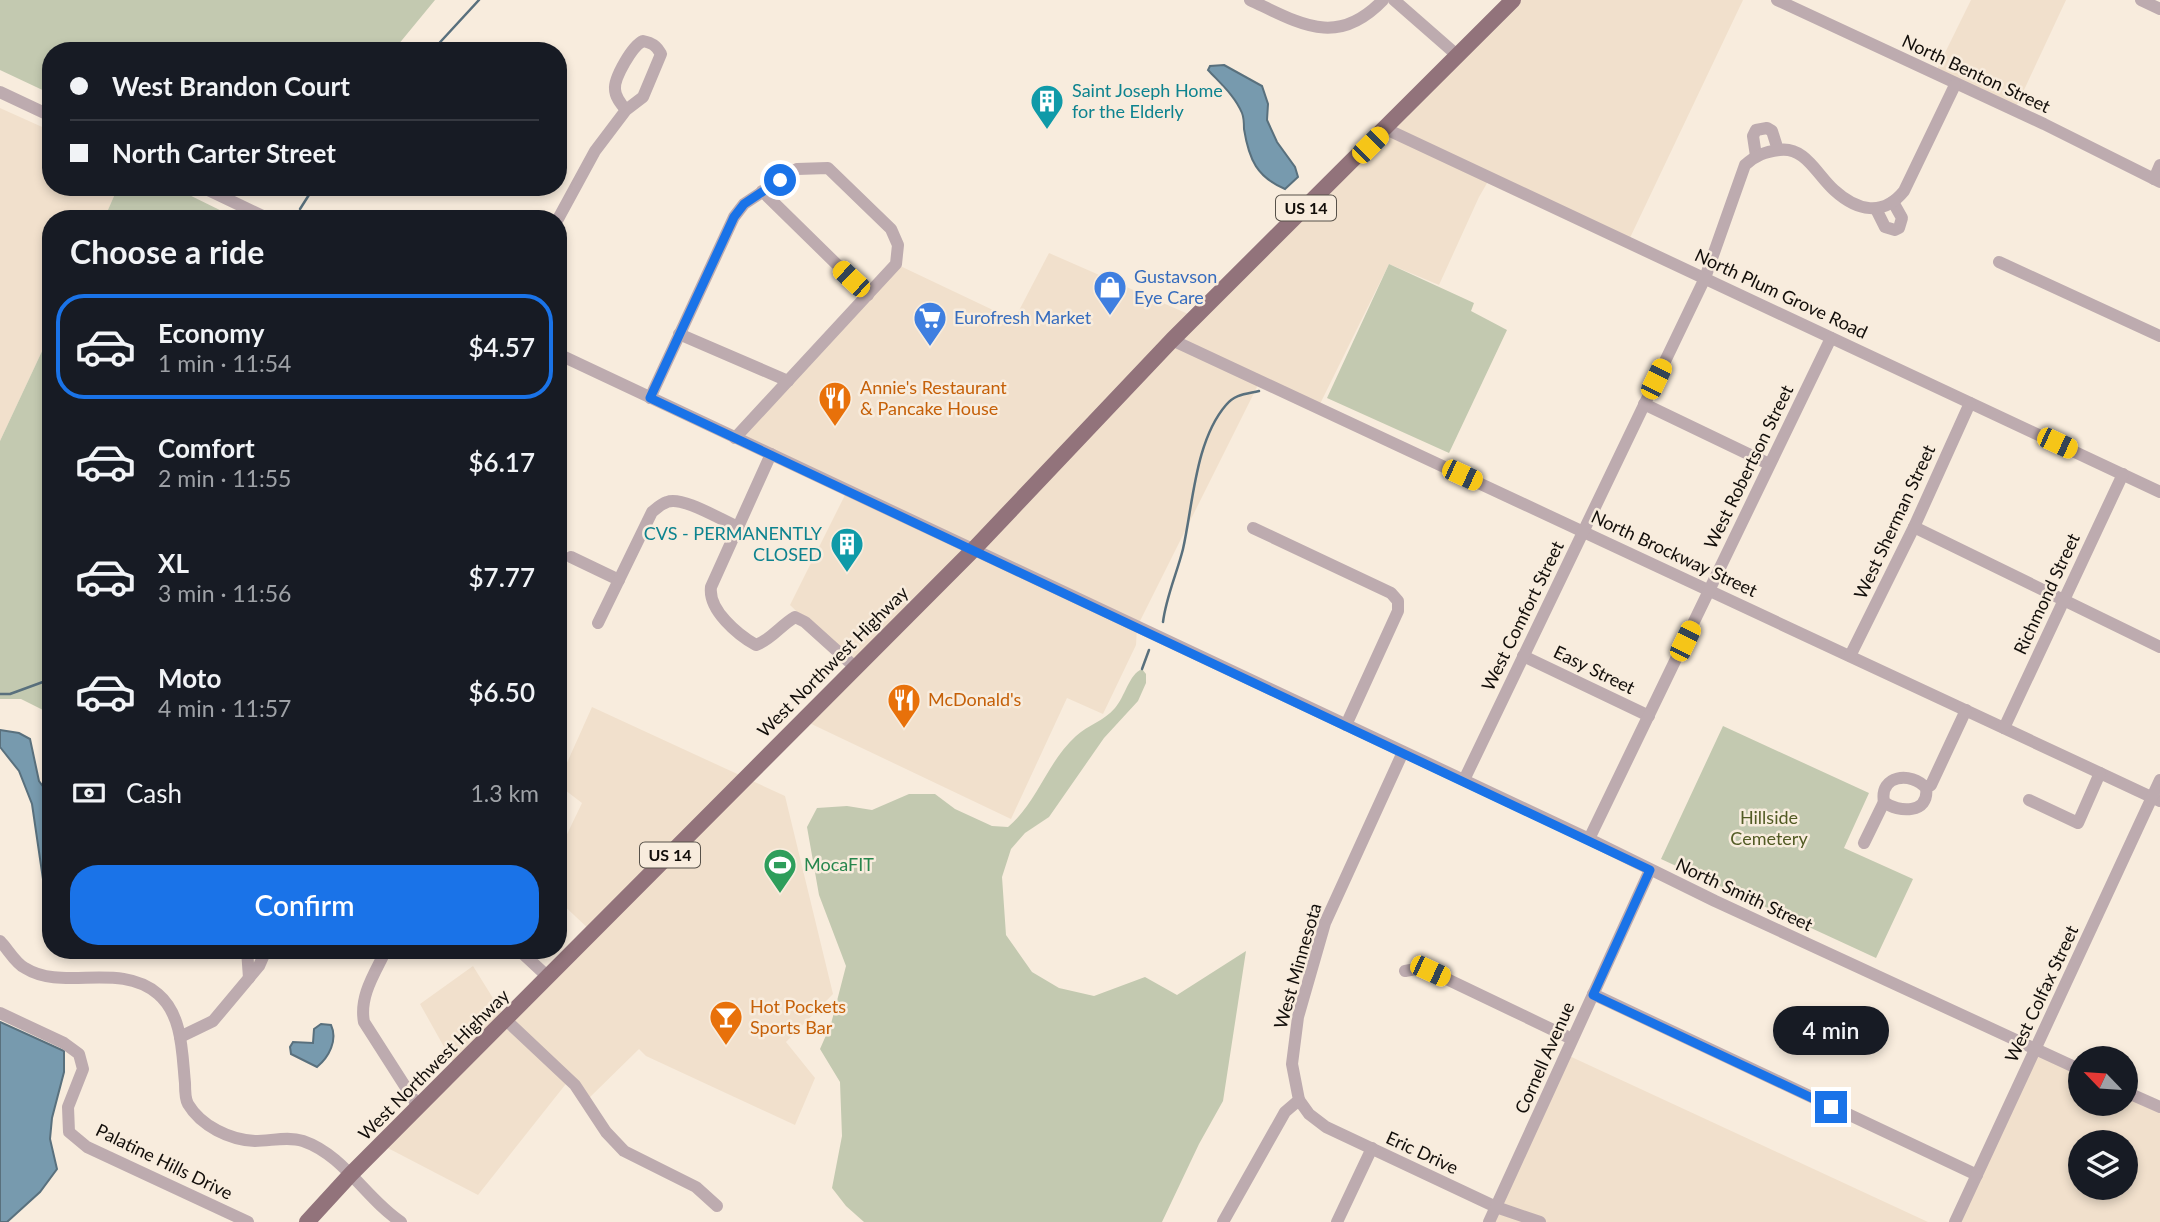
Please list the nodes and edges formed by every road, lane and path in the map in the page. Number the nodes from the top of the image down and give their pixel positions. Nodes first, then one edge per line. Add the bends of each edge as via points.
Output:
1 (1250, 0) edge
2 (1383, 0) edge
3 (1394, 0) edge
4 (1513, 0) edge
5 (1777, 0) edge
6 (2141, 0) edge
7 (2160, 9) edge
8 (1458, 56) junction
9 (1955, 85) junction
10 (0, 92) edge
11 (626, 110) junction
12 (42, 112) edge
13 (1386, 129) junction
14 (1778, 150) junction
15 (1756, 156) junction
16 (2160, 165) edge
17 (2157, 180) edge
18 (762, 191) junction
19 (221, 196) edge
20 (1893, 202) junction
21 (1875, 209) junction
22 (250, 210) edge
23 (563, 210) edge
24 (1999, 262) dead end
25 (1705, 278) junction
26 (868, 295) junction
27 (679, 334) junction
28 (2160, 336) edge
29 (1831, 338) junction
30 (1172, 340) junction
31 (567, 358) edge
32 (788, 381) junction
33 (650, 398) junction
34 (1970, 403) junction
35 (1644, 404) junction
36 (736, 438) junction
37 (771, 454) junction
38 (1769, 464) junction
39 (2123, 474) junction
40 (2160, 492) edge
41 (738, 527) junction
42 (1914, 527) junction
43 (1253, 528) dead end
44 (1583, 531) junction
45 (973, 550) junction
46 (571, 557) dead end
47 (619, 580) junction
48 (1709, 590) junction
49 (2063, 601) junction
50 (598, 624) dead end
51 (2160, 647) edge
52 (1523, 656) junction
53 (1850, 656) junction
54 (856, 668) junction
55 (1966, 710) junction
56 (1648, 716) junction
57 (1346, 725) junction
58 (2004, 728) junction
59 (1403, 752) junction
60 (2100, 773) junction
61 (1464, 780) junction
62 (2160, 780) edge
63 (1926, 788) junction
64 (2156, 799) edge
65 (2029, 800) dead end
66 (1884, 802) junction
67 (2078, 823) junction
68 (2073, 836) dead end
69 (1589, 839) junction
70 (1864, 843) dead end
71 (1650, 870) junction
72 (0, 941) edge
73 (567, 958) edge
74 (248, 959) edge
75 (262, 959) edge
76 (382, 959) edge
77 (529, 959) edge
78 (566, 959) edge
79 (1405, 971) dead end
80 (548, 977) junction
81 (249, 978) junction
82 (1593, 995) junction
83 (0, 1013) edge
84 (506, 1020) junction
85 (180, 1037) junction
86 (1572, 1039) junction
87 (2036, 1049) junction
88 (2068, 1064) edge
89 (2138, 1097) edge
90 (1299, 1100) junction
91 (2160, 1107) edge
92 (419, 1108) junction
93 (1372, 1148) junction
94 (351, 1174) junction
95 (1977, 1175) junction
96 (717, 1206) dead end
97 (1496, 1208) junction
98 (248, 1222) edge
99 (307, 1222) edge
100 (401, 1222) edge
101 (1223, 1222) edge
102 (1337, 1222) edge
103 (1489, 1222) edge
104 (1540, 1222) edge
105 (1955, 1222) edge

1 - 2 street via 1300,23 1327,29 1359,21
3 - 8 street
4 - 8 main road, US 14
5 - 9 street, North Benton Street
6 - 7 street
8 - 13 main road, US 14
9 - 17 street, North Benton Street
9 - 20 street via 1908,184
10 - 12 street
11 - 11 street via 615,86 632,49 650,42 661,54 643,97
11 - 23 street via 595,151
13 - 25 street, North Plum Grove Road
13 - 30 main road, West Northwest Highway / US 14
14 - 15 street
14 - 15 street, West Comfort Street via 1772,131 1763,128 1753,136
14 - 21 street via 1800,154 1834,190 1854,204
15 - 25 street, West Comfort Street via 1745,165 1738,181
16 - 17 street
18 - 26 street
18 - 26 street via 797,169 828,168 891,229 898,245 897,264
18 - 27 street via 734,217
19 - 22 street
20 - 21 street
20 - 21 street via 1902,218 1895,230 1885,227
24 - 28 street
25 - 29 street, North Plum Grove Road
25 - 35 street, West Comfort Street
26 - 32 street
27 - 32 street
27 - 33 street
29 - 34 street, North Plum Grove Road
29 - 38 street, West Robertson Street
30 - 44 street, North Brockway Street
30 - 45 main road, West Northwest Highway / US 14
31 - 33 street, North Smith Street
32 - 36 street
33 - 36 street, North Smith Street
34 - 39 street, North Plum Grove Road
34 - 42 street, West Sherman Street
35 - 38 street
35 - 44 street, West Comfort Street
36 - 37 street, North Smith Street
37 - 41 street
37 - 45 street, North Smith Street
38 - 48 street, West Robertson Street
39 - 40 street, North Plum Grove Road
39 - 49 street, Richmond Street
41 - 47 street via 669,500 652,512
41 - 54 street via 711,587 713,606 756,645 795,617
42 - 49 street
42 - 53 street, West Sherman Street
43 - 57 street via 1391,593 1398,601 1398,611
44 - 48 street, North Brockway Street
44 - 52 street, West Comfort Street
45 - 54 main road, West Northwest Highway / US 14
45 - 57 street, North Smith Street
46 - 47 street
47 - 50 street
48 - 53 street, North Brockway Street
48 - 56 street, West Robertson Street
49 - 51 street
49 - 58 street, Richmond Street
52 - 56 street, Easy Street
52 - 61 street, West Comfort Street
53 - 55 street, North Brockway Street
54 - 73 main road, West Northwest Highway / US 14
55 - 58 street, North Brockway Street
55 - 63 street
56 - 69 street, West Robertson Street
57 - 59 street, North Smith Street
58 - 60 street, North Brockway Street
59 - 61 street, North Smith Street
59 - 90 street, West Minnesota via 1325,923 1298,1017 1292,1064
60 - 64 street, North Brockway Street
60 - 67 street
61 - 69 street, North Smith Street
62 - 64 street, West Colfax Street
63 - 66 street via 1922,804 1914,810
63 - 66 street via 1898,777 1882,795
64 - 87 street, West Colfax Street
65 - 67 street
66 - 70 street
67 - 68 street
69 - 71 street, North Smith Street
71 - 82 street, Cornell Avenue
71 - 87 street, North Smith Street
72 - 85 street via 22,967 39,975 113,977 140,984 166,1004
74 - 81 street
75 - 81 street
76 - 92 street via 365,993 364,1022
77 - 80 street
78 - 80 main road, West Northwest Highway / US 14
79 - 86 street via 1430,971
80 - 84 main road, West Northwest Highway / US 14
81 - 85 street via 214,1021
82 - 86 street, Cornell Avenue
82 - 95 street
83 - 98 street, Palatine Hills Drive via 79,1054 83,1069 68,1107 69,1132 78,1140
84 - 92 main road, West Northwest Highway / US 14
84 - 96 street via 575,1085 606,1132 624,1150 696,1187
85 - 94 street via 186,1102 204,1123 234,1138 303,1141
86 - 97 street, Cornell Avenue
87 - 88 street, North Smith Street
87 - 95 street, West Colfax Street
89 - 91 street
90 - 93 street, Eric Drive via 1326,1128
90 - 101 street via 1285,1112
92 - 94 main road, West Northwest Highway / US 14
93 - 97 street, Eric Drive
93 - 102 street
94 - 99 main road, West Northwest Highway / US 14
94 - 100 street
95 - 105 street, West Colfax Street
97 - 103 street, Cornell Avenue
97 - 104 street, Eric Drive

